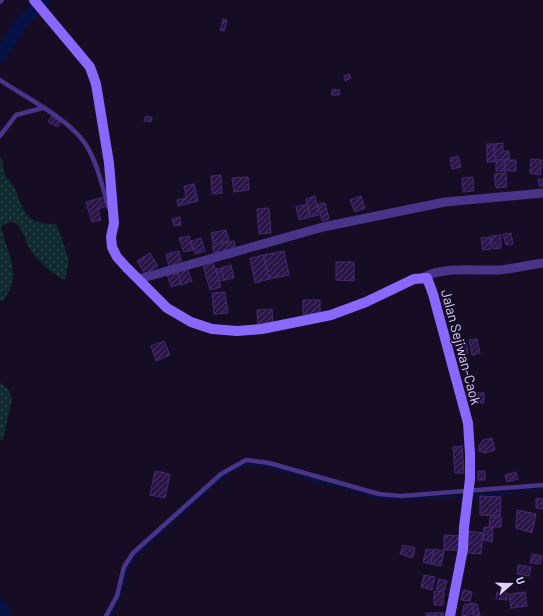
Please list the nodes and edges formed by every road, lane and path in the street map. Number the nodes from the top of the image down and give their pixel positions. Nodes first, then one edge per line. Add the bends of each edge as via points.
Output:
1 (2, 0) edge
2 (34, 0) edge
3 (0, 2) edge
4 (0, 80) edge
5 (43, 108) junction
6 (0, 136) edge
7 (543, 193) edge
8 (114, 223) junction
9 (543, 263) edge
10 (424, 277) junction
11 (139, 279) junction
12 (543, 485) edge
13 (468, 496) junction
14 (106, 616) edge
15 (450, 616) edge

1 - 3 lane
2 - 8 street, Jalan Sejiwan-Caok via 90,67 96,84 109,164
4 - 5 lane
5 - 6 lane via 16,115
5 - 8 lane via 85,142
7 - 11 street via 445,202 323,227
8 - 11 street, Jalan Sejiwan-Caok via 112,247
9 - 10 street via 501,270 446,272
10 - 11 street, Jalan Sejiwan-Caok via 330,316 274,328 237,331 220,331 191,322 167,308
10 - 13 street, Jalan Sejiwan-Caok via 427,278 433,294 468,423 471,472
12 - 13 lane
13 - 14 lane via 379,494 269,463 246,460 221,474 133,553 124,567 117,596
13 - 15 street, Jalan Sejiwan-Caok via 463,549

